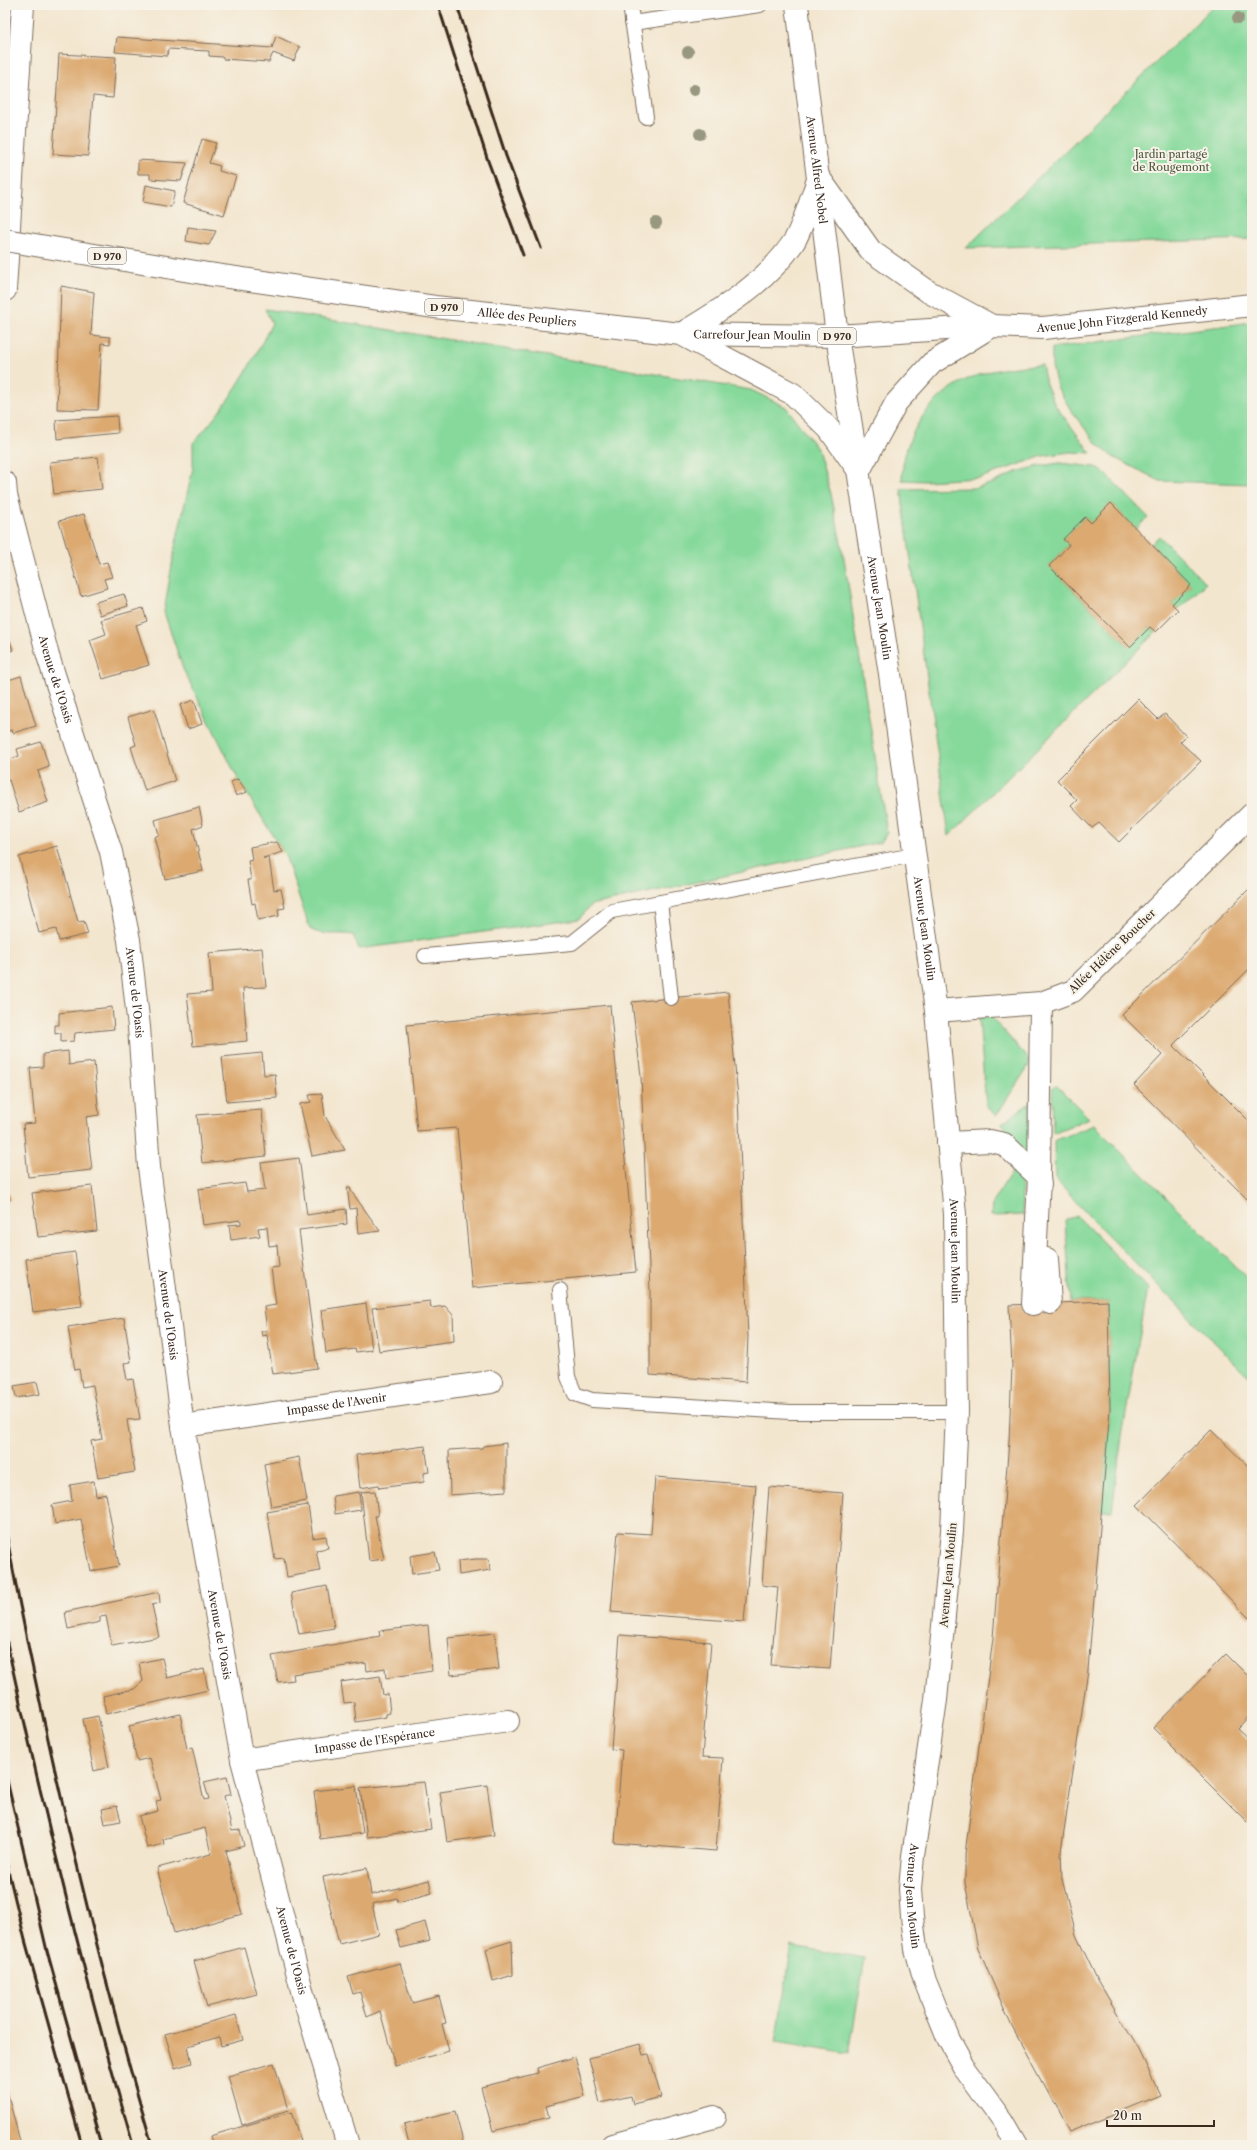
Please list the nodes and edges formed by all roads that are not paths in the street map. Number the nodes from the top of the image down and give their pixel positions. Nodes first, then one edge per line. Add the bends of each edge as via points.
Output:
1 (23, 5) edge
2 (630, 5) edge
3 (760, 5) edge
4 (797, 5) edge
5 (632, 23) junction
6 (646, 117) dead end
7 (819, 177) junction
8 (5, 240) edge
9 (5, 290) edge
10 (1252, 305) edge
11 (992, 326) junction
12 (681, 334) junction
13 (837, 336) junction
14 (859, 471) junction
15 (5, 483) edge
16 (1252, 814) edge
17 (914, 855) junction
18 (660, 902) junction
19 (425, 956) dead end
20 (671, 998) dead end
21 (1041, 1003) junction
22 (936, 1011) junction
23 (948, 1143) junction
24 (1039, 1177) junction
25 (560, 1290) dead end
26 (1042, 1303) dead end
27 (491, 1382) dead end
28 (957, 1412) junction
29 (183, 1426) junction
30 (508, 1721) dead end
31 (242, 1760) junction
32 (714, 2117) dead end
33 (348, 2145) edge
34 (612, 2145) edge
35 (1017, 2145) edge

1 - 9 street
2 - 5 lane
3 - 5 lane
4 - 7 street, Avenue Alfred Nobel
5 - 6 lane
7 - 11 street via 871,251 929,292
7 - 12 street via 794,242 763,277 731,303
7 - 13 street, Avenue Alfred Nobel
8 - 12 street, Allée des Peupliers / D 970, bridge via 208,274 435,306
10 - 11 street, Avenue John Fitzgerald Kennedy / D 970 via 1043,328
11 - 13 street, Carrefour Jean Moulin / D 970
11 - 14 street via 932,363 896,403
12 - 13 street, Carrefour Jean Moulin / D 970
12 - 14 street via 793,394 829,429
13 - 14 street, Avenue Jean Moulin
14 - 17 street, Avenue Jean Moulin
15 - 29 street, Avenue de l'Oasis via 48,656 111,852 129,940 139,1027 149,1167
16 - 21 street, Allée Hélène Boucher via 1073,991
17 - 18 lane
17 - 22 street, Avenue Jean Moulin
18 - 19 lane via 612,911 572,943
18 - 20 lane
21 - 22 street, Allée Hélène Boucher
21 - 24 street
22 - 23 street, Avenue Jean Moulin
23 - 24 street via 990,1141 1004,1144
23 - 28 street, Avenue Jean Moulin via 955,1214
24 - 26 street
25 - 28 lane via 568,1377 575,1394 592,1400 790,1412
27 - 29 street, Impasse de l'Avenir
28 - 35 street, Avenue Jean Moulin via 952,1531 936,1700 913,1856 910,1889 912,1917 916,1949 925,1981 946,2034 965,2069
29 - 31 street, Avenue de l'Oasis
30 - 31 street, Impasse de l'Espérance
31 - 33 street, Avenue de l'Oasis via 305,2002
32 - 34 street

